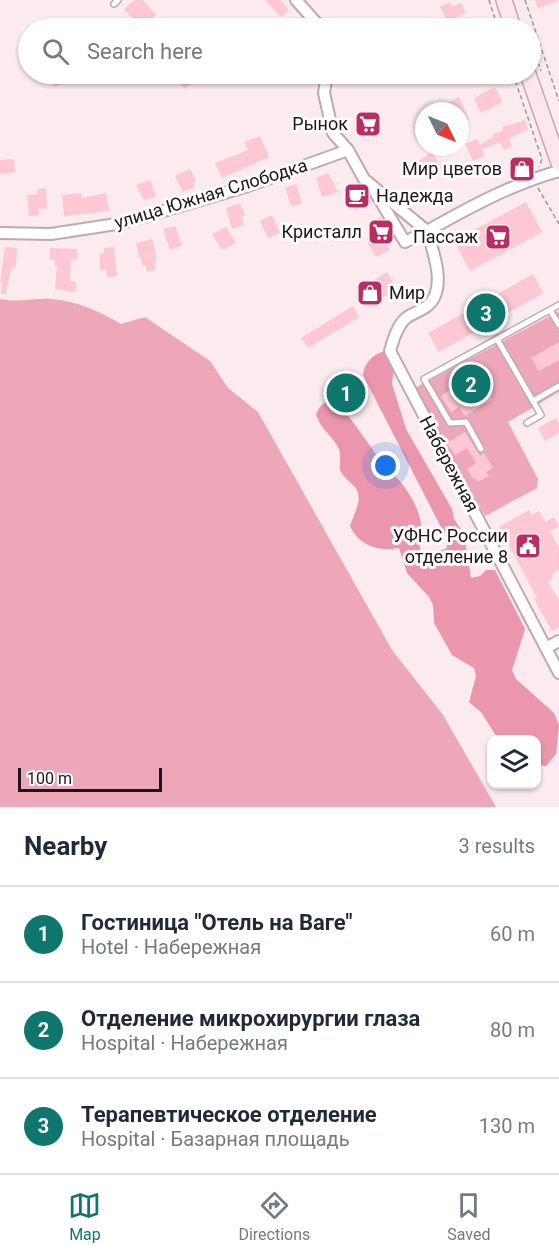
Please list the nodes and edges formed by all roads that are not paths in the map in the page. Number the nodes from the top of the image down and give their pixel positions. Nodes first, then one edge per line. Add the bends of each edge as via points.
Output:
1 (297, 0) edge
2 (504, 0) edge
3 (312, 18) edge
4 (510, 18) edge
5 (325, 84) edge
6 (531, 84) edge
7 (348, 150) junction
8 (559, 164) edge
9 (559, 171) edge
10 (371, 185) junction
11 (427, 231) junction
12 (0, 233) edge
13 (559, 305) edge
14 (550, 310) junction
15 (559, 325) edge
16 (497, 339) junction
17 (559, 386) edge
18 (533, 401) junction
19 (526, 423) dead end
20 (481, 449) dead end
21 (559, 641) edge
22 (546, 648) junction
23 (559, 673) edge

1 - 3 street
2 - 4 main road
5 - 7 street via 333,133
6 - 8 main road
7 - 10 street
7 - 12 street, улица Южная Слободка via 248,186 123,223 51,234
9 - 11 street via 497,193
10 - 11 street
10 - 11 street via 405,242
11 - 22 street, Набережная via 438,266 436,289 429,305 405,319 390,351
13 - 14 lane
14 - 15 lane
14 - 16 lane
16 - 18 lane
16 - 20 lane via 424,379 450,423 466,422
17 - 18 lane
18 - 19 lane via 541,415
21 - 22 street
22 - 23 street, Набережная

